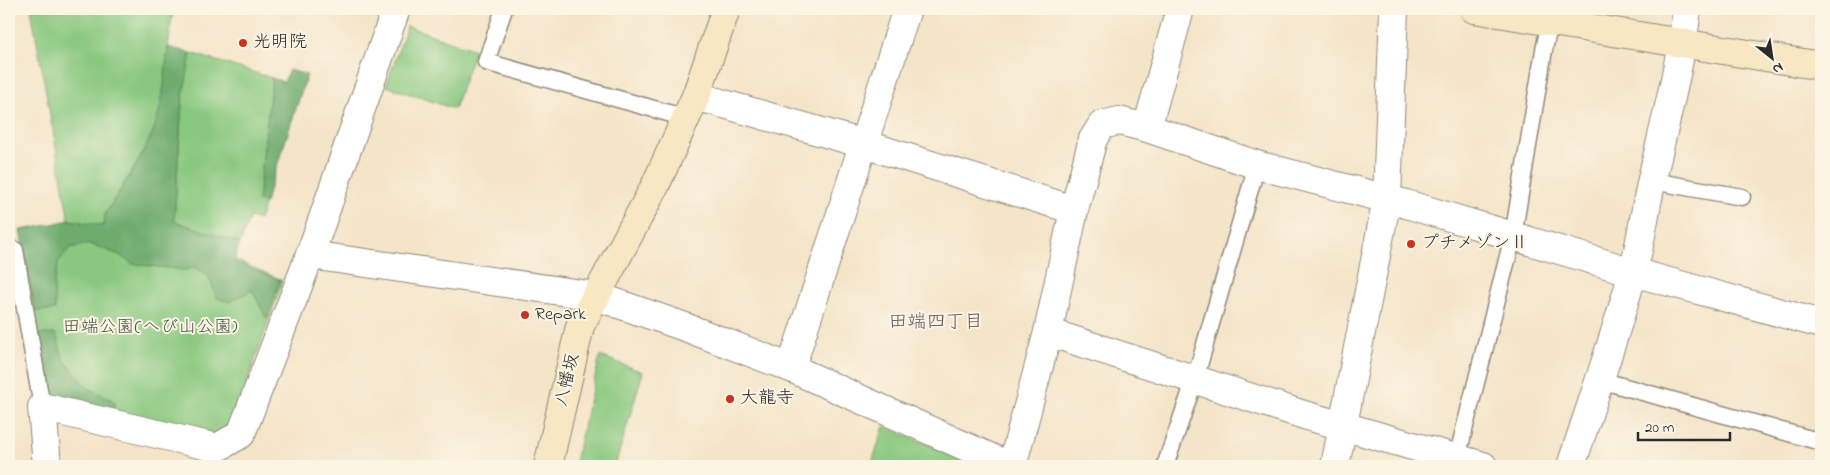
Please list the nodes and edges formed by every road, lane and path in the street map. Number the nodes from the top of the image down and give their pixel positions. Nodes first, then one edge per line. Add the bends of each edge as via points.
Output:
1 (396, 9) edge
2 (504, 9) edge
3 (726, 9) edge
4 (907, 9) edge
5 (1180, 9) edge
6 (1394, 9) edge
7 (1474, 9) edge
8 (1687, 9) edge
9 (1552, 16) edge
10 (1683, 44) junction
11 (1821, 66) edge
12 (691, 107) junction
13 (1147, 128) junction
14 (864, 144) junction
15 (1257, 165) junction
16 (1652, 181) junction
17 (1742, 197) dead end
18 (1387, 198) junction
19 (1074, 210) junction
20 (1513, 236) junction
21 (15, 250) dead end
22 (310, 255) junction
23 (1633, 272) junction
24 (596, 296) junction
25 (1821, 324) edge
26 (1048, 332) junction
27 (791, 368) junction
28 (1195, 380) junction
29 (1600, 380) junction
30 (42, 407) junction
31 (1343, 427) junction
32 (1821, 442) edge
33 (1456, 463) edge
34 (47, 466) edge
35 (548, 466) edge
36 (1010, 466) edge
37 (1165, 466) edge
38 (1335, 466) edge
39 (1483, 466) edge
40 (1571, 466) edge

1 - 22 street
2 - 12 lane via 486,62
3 - 12 street, 八幡坂
4 - 14 street
5 - 13 street
6 - 18 street
7 - 9 street
8 - 10 street
9 - 10 street
9 - 20 lane
10 - 11 street
10 - 16 street
12 - 14 street
12 - 24 street, 八幡坂 via 656,186
13 - 15 street
13 - 19 street via 1118,120 1102,125 1093,139
14 - 19 street
14 - 27 street
15 - 18 street
15 - 28 lane
16 - 17 lane
16 - 23 street
18 - 20 street
18 - 31 street
19 - 26 street
20 - 23 street
20 - 33 lane
21 - 30 lane
22 - 24 street
22 - 30 street via 242,434 217,448
23 - 25 street
23 - 29 street
24 - 27 street
24 - 35 street, 八幡坂 via 580,326
26 - 28 street
26 - 36 street
27 - 36 street
28 - 31 street
28 - 37 lane
29 - 32 lane
29 - 40 street
30 - 34 street
31 - 33 street
31 - 38 street
33 - 39 street

